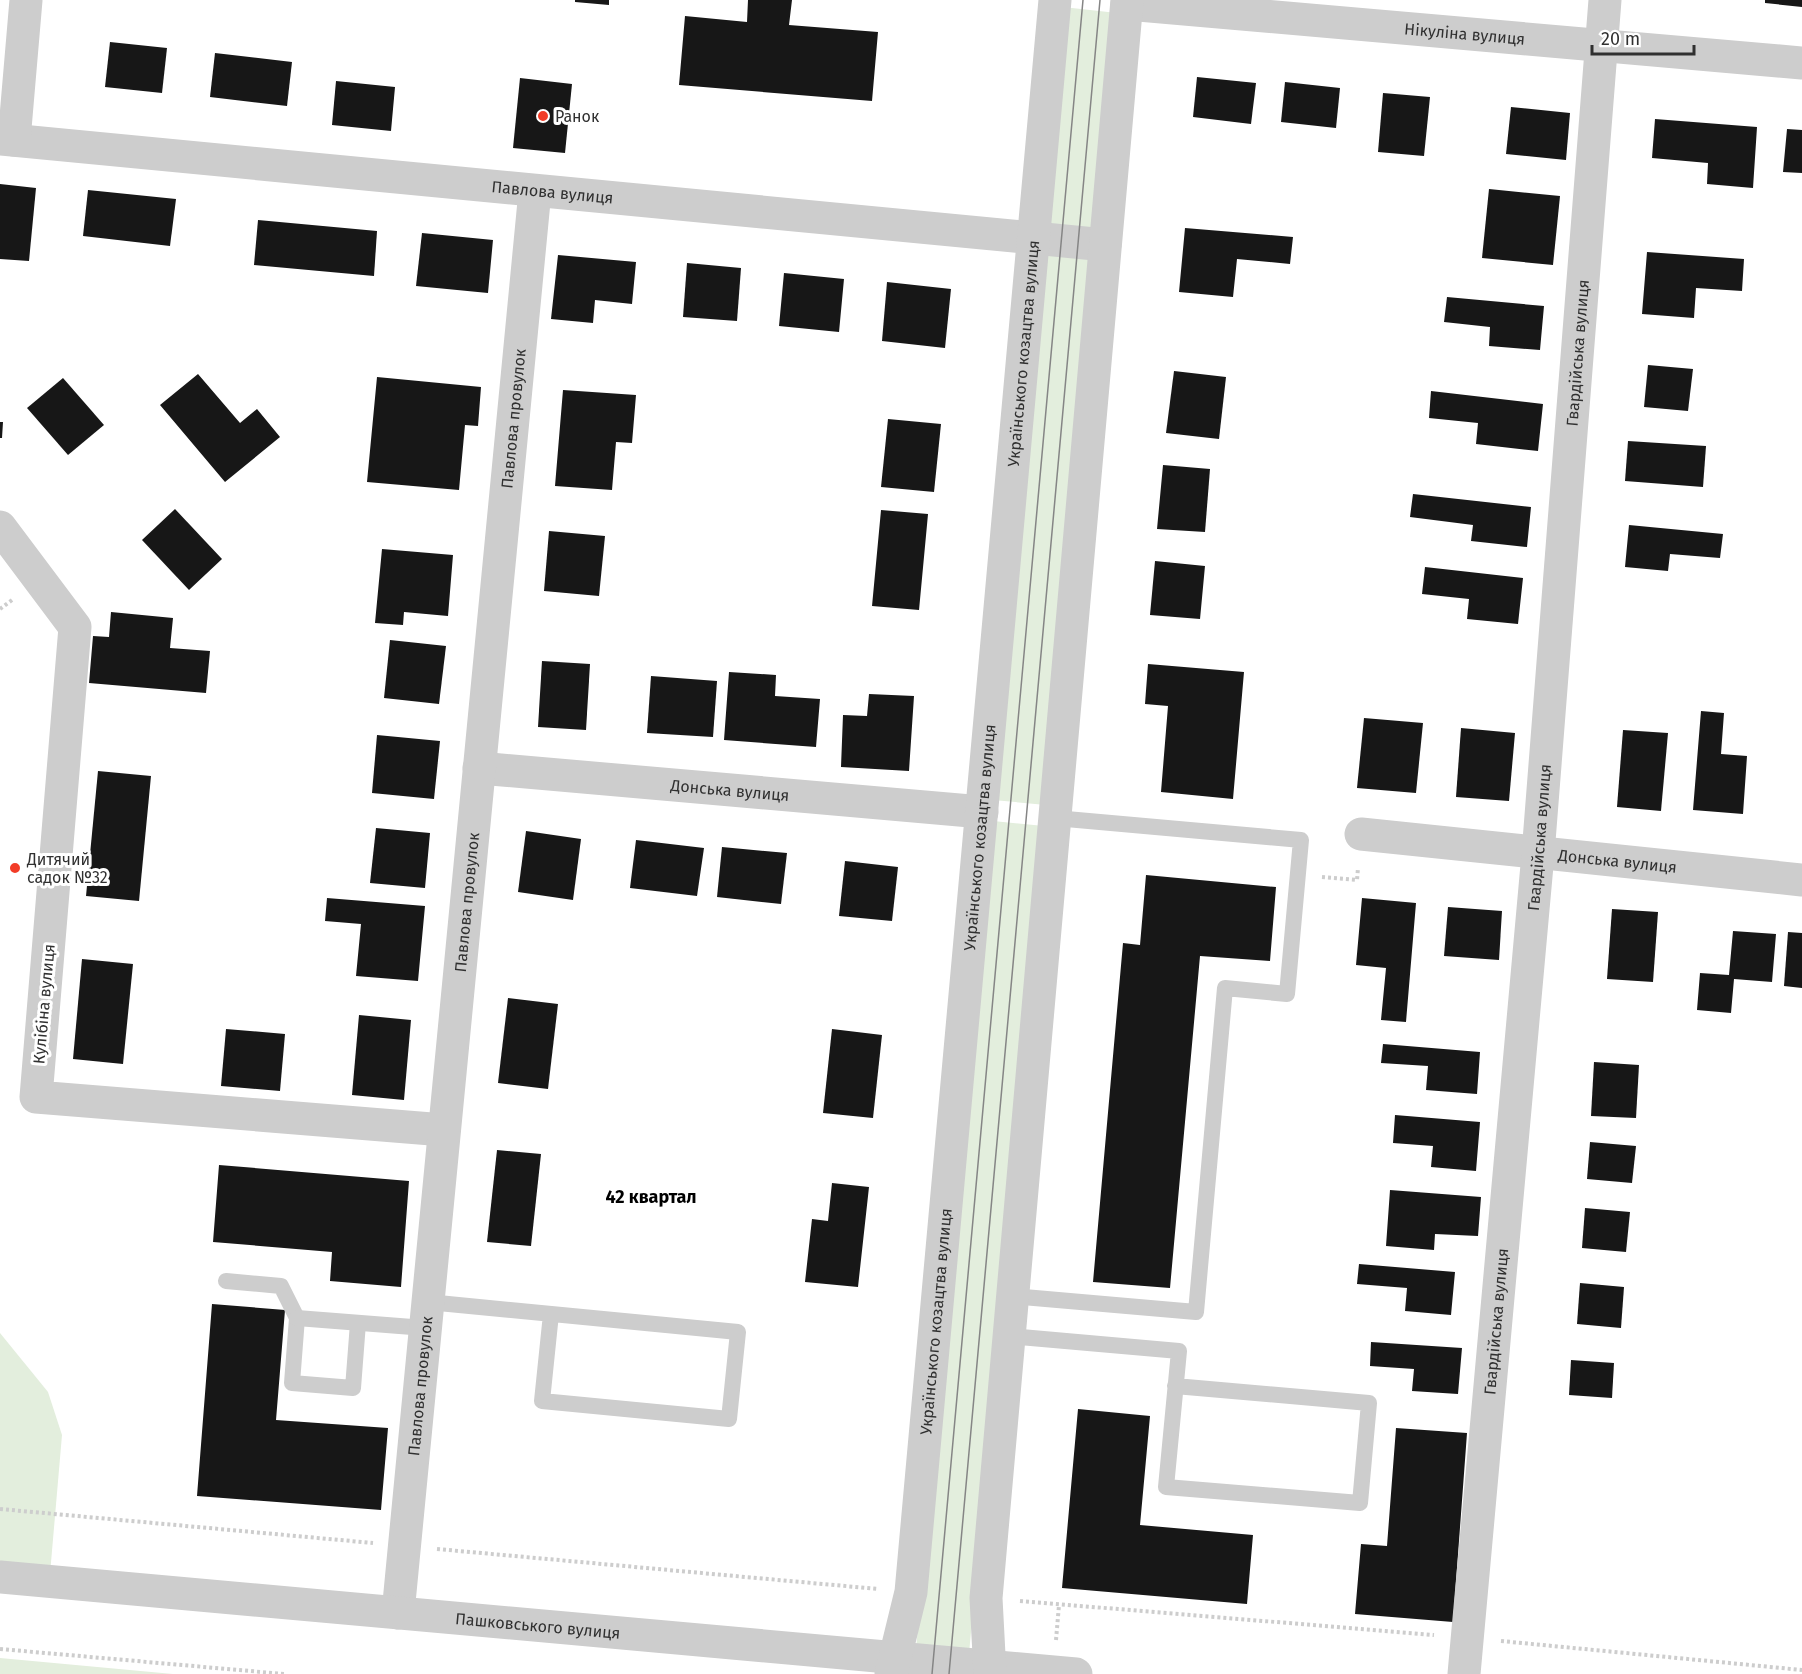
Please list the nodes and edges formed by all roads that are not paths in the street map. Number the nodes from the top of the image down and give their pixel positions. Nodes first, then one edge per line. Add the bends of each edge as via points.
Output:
1 (26, 0) edge
2 (1055, 0) edge
3 (1605, 0) edge
4 (1127, 2) edge
5 (1601, 44) junction
6 (1802, 63) edge
7 (7, 140) edge
8 (535, 190) junction
9 (1034, 238) junction
10 (1105, 245) junction
11 (0, 527) edge
12 (479, 768) junction
13 (982, 812) junction
14 (1054, 818) junction
15 (1360, 834) dead end
16 (1538, 854) junction
17 (1802, 880) edge
18 (444, 1130) junction
19 (226, 1281) dead end
20 (1012, 1296) junction
21 (551, 1314) junction
22 (426, 1315) junction
23 (297, 1318) junction
24 (358, 1323) junction
25 (1009, 1336) junction
26 (1175, 1386) junction
27 (0, 1576) edge
28 (398, 1613) junction
29 (893, 1666) edge
30 (989, 1670) edge
31 (1076, 1674) edge
32 (1464, 1674) edge

1 - 7 street
2 - 9 street, Українського козацтва вулиця
3 - 5 street, Гвардійська вулиця
4 - 5 street, Нікуліна вулиця
4 - 10 street
5 - 6 street, Нікуліна вулиця
5 - 16 street, Гвардійська вулиця
7 - 8 street, Павлова вулиця
8 - 9 street, Павлова вулиця
8 - 12 street, Павлова провулок
9 - 10 street, Павлова вулиця
9 - 13 street, Українського козацтва вулиця
10 - 14 street
11 - 18 street, Кулібіна вулиця via 75,627 36,1097
12 - 13 street, Донська вулиця
12 - 18 street, Павлова провулок
13 - 29 street, Українського козацтва вулиця via 911,1592
14 - 20 street
14 - 20 lane via 1300,840 1287,994 1225,988 1196,1312
15 - 16 street, Донська вулиця
16 - 17 street, Донська вулиця
16 - 32 street, Гвардійська вулиця
18 - 22 street, Павлова провулок
19 - 23 lane via 281,1286
20 - 25 street
21 - 21 lane via 738,1332 729,1419 542,1401
21 - 22 lane
22 - 24 lane
22 - 28 street, Павлова провулок
23 - 24 lane
23 - 24 lane via 292,1383 353,1388
25 - 26 lane via 1179,1351
25 - 30 street via 986,1599
26 - 26 lane via 1166,1486 1360,1503 1369,1403
27 - 28 street, Пашковського вулиця
28 - 29 street, Пашковського вулиця
29 - 30 street, Пашковського вулиця
30 - 31 street, Пашковського вулиця

